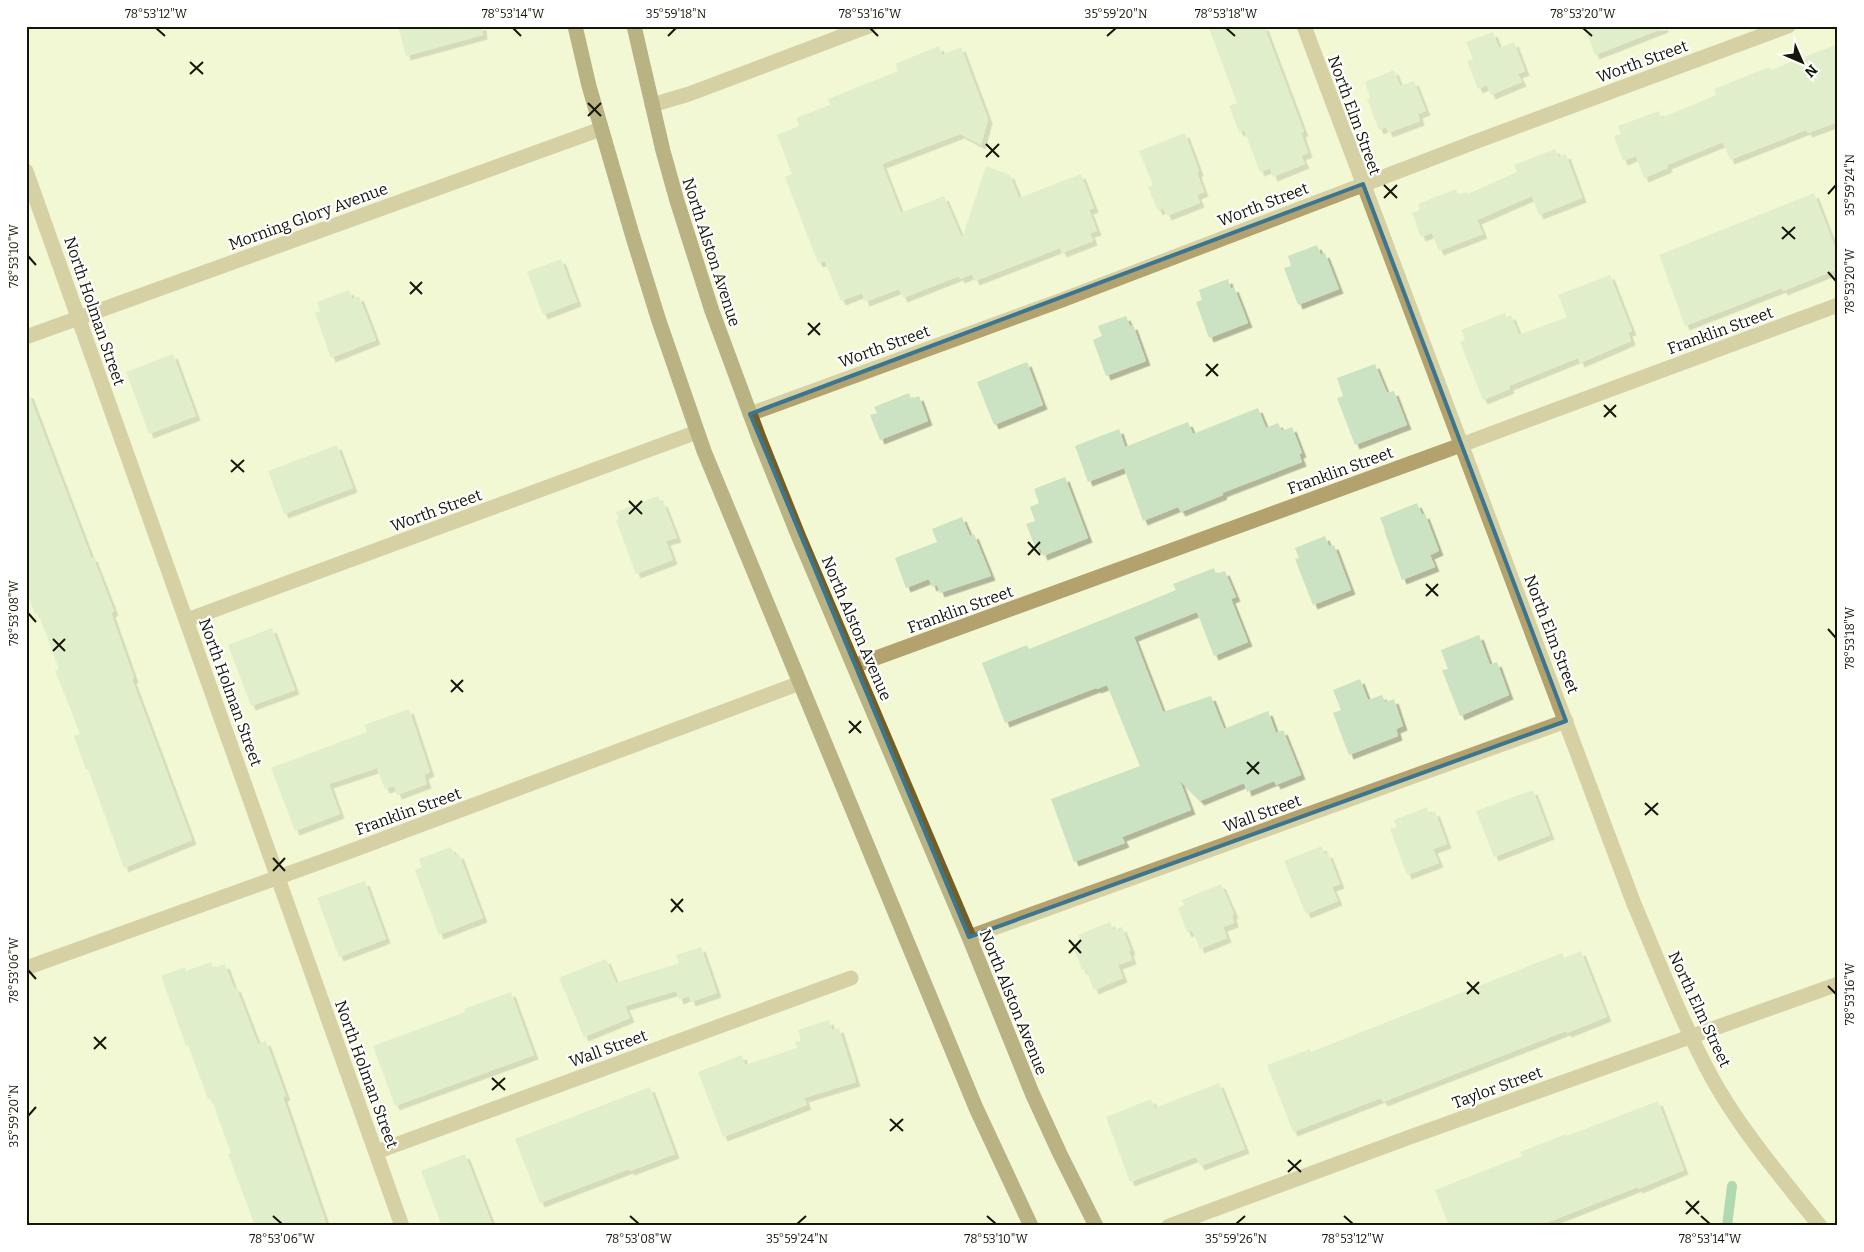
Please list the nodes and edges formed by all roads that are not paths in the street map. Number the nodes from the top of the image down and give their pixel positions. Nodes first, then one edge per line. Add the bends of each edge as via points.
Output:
1 (575, 26) edge
2 (634, 26) edge
3 (869, 26) edge
4 (1304, 26) edge
5 (1788, 26) edge
6 (652, 105) junction
7 (601, 129) junction
8 (26, 171) edge
9 (1363, 184) junction
10 (1838, 305) edge
11 (80, 317) junction
12 (26, 337) edge
13 (750, 414) junction
14 (697, 432) junction
15 (1461, 445) junction
16 (187, 620) junction
17 (854, 666) junction
18 (800, 684) junction
19 (1566, 721) junction
20 (277, 878) junction
21 (970, 937) junction
22 (26, 968) edge
23 (851, 978) dead end
24 (1838, 984) edge
25 (1693, 1036) junction
26 (376, 1152) junction
27 (402, 1226) edge
28 (1031, 1226) edge
29 (1096, 1226) edge
30 (1170, 1226) edge
31 (1820, 1226) edge

1 - 7 main road
2 - 6 main road, North Alston Avenue
3 - 6 street
4 - 9 street, North Elm Street
5 - 9 street, Worth Street
6 - 13 main road, North Alston Avenue via 689,242
7 - 11 street, Morning Glory Avenue
7 - 14 main road via 645,278
8 - 11 street, North Holman Street
9 - 13 street, Worth Street via 1062,300
9 - 15 street, North Elm Street
10 - 15 street, Franklin Street
11 - 12 street, Morning Glory Avenue
11 - 16 street, North Holman Street
13 - 17 main road, North Alston Avenue
14 - 16 street, Worth Street
14 - 18 main road
15 - 17 street, Franklin Street
15 - 19 street, North Elm Street
16 - 20 street, North Holman Street
17 - 21 main road, North Alston Avenue
18 - 20 street, Franklin Street
18 - 28 main road via 976,1108
19 - 21 street, Wall Street
19 - 25 street, North Elm Street via 1634,904
20 - 22 street, Franklin Street
20 - 26 street, North Holman Street
21 - 29 main road, North Alston Avenue via 1032,1094
23 - 26 street, Wall Street
24 - 25 street, Taylor Street
25 - 30 street, Taylor Street
25 - 31 street, North Elm Street via 1712,1078 1753,1142
26 - 27 street, North Holman Street

